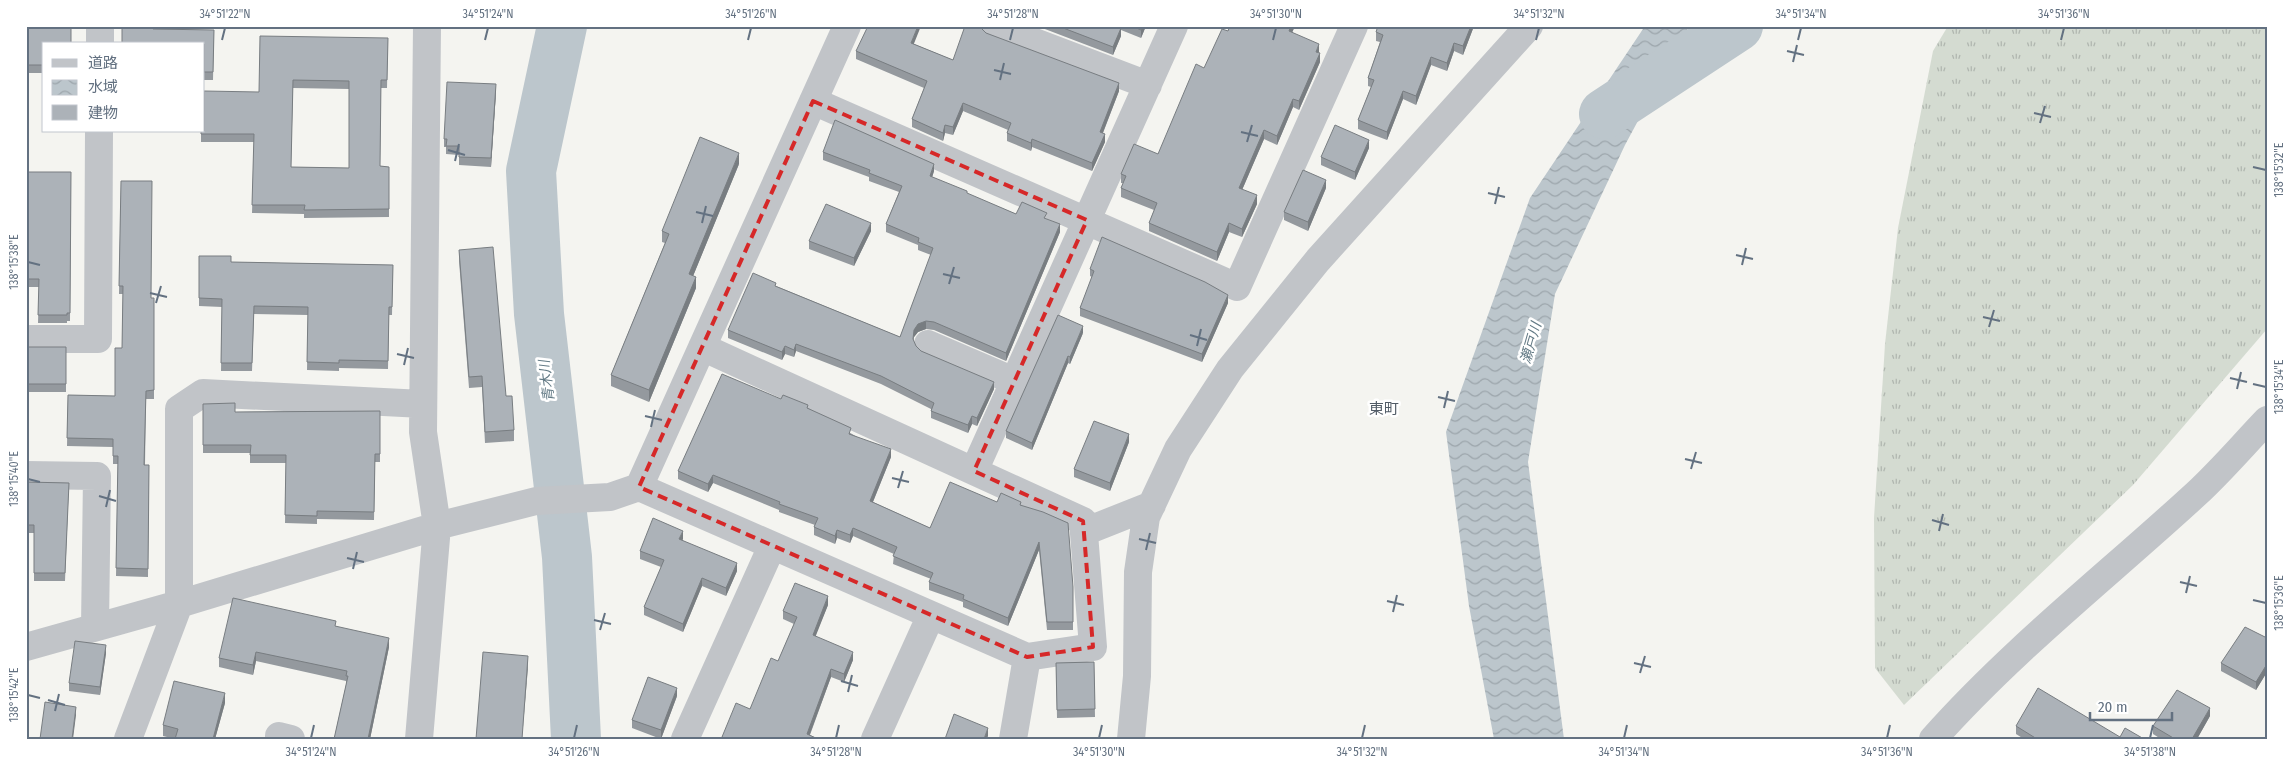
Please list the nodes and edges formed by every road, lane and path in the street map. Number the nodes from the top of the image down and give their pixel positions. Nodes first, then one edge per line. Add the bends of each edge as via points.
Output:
1 (100, 26) edge
2 (427, 26) edge
3 (846, 26) edge
4 (992, 26) edge
5 (1174, 26) edge
6 (1354, 26) edge
7 (1529, 26) edge
8 (100, 42) edge
9 (1148, 85) junction
10 (813, 101) junction
11 (99, 132) edge
12 (1086, 220) junction
13 (26, 338) edge
14 (928, 344) dead end
15 (702, 347) junction
16 (1014, 381) junction
17 (423, 404) junction
18 (2267, 420) edge
19 (974, 471) junction
20 (26, 475) edge
21 (639, 487) junction
22 (1152, 505) junction
23 (437, 526) junction
24 (1084, 532) junction
25 (772, 546) junction
26 (179, 604) junction
27 (931, 615) junction
28 (95, 628) junction
29 (26, 647) edge
30 (1027, 657) junction
31 (128, 739) edge
32 (278, 739) edge
33 (291, 739) edge
34 (419, 739) edge
35 (685, 739) edge
36 (875, 739) edge
37 (1013, 739) edge
38 (1131, 739) edge
39 (1934, 739) edge

1 - 8 street
2 - 17 street
3 - 10 street
4 - 9 street
5 - 9 street
6 - 12 street via 1237,287
7 - 22 street via 1318,260 1230,369 1178,449
9 - 12 street
10 - 12 street
10 - 15 street
11 - 13 street via 98,339
12 - 16 street
14 - 16 street
15 - 19 street
15 - 21 street
16 - 19 street
17 - 23 street via 423,432
17 - 26 street via 203,393 179,409
18 - 39 street via 2198,493 2055,618 1970,698
19 - 24 street via 1083,521
20 - 28 street via 97,476
21 - 23 street via 610,497 536,501
21 - 25 street
22 - 24 street
22 - 38 street via 1146,517 1138,572 1137,676
23 - 26 street
23 - 34 street
24 - 30 street via 1093,647
25 - 27 street
25 - 35 street
26 - 28 street
26 - 31 street
27 - 30 street
27 - 36 street
28 - 29 street
30 - 37 street
32 - 33 street via 279,736

